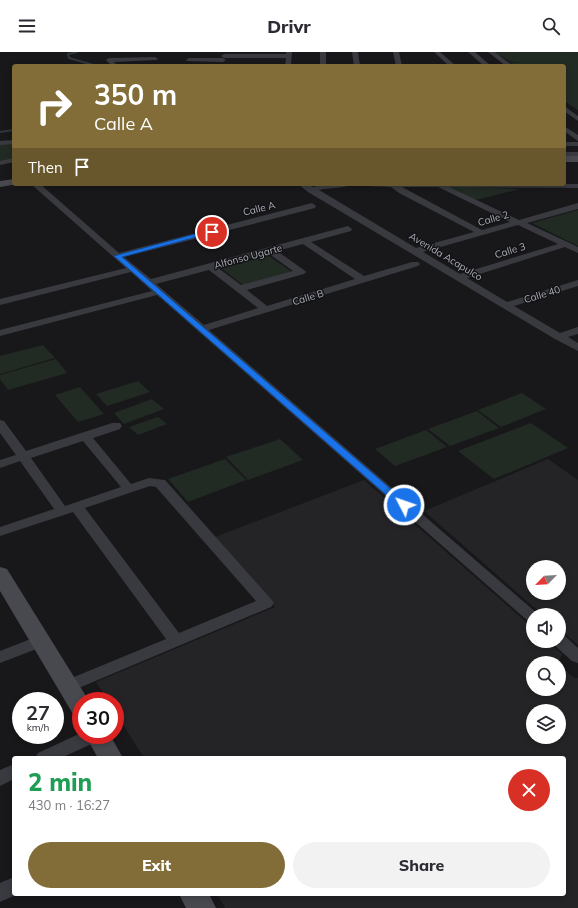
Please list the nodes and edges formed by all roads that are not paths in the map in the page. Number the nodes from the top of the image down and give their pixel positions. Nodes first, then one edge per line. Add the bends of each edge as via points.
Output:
1 (126, 52) edge
2 (159, 52) edge
3 (192, 52) edge
4 (323, 52) edge
5 (355, 52) edge
6 (396, 52) edge
7 (429, 52) edge
8 (437, 52) edge
9 (471, 52) edge
10 (492, 52) edge
11 (288, 54) edge
12 (257, 56) edge
13 (224, 58) edge
14 (122, 59) junction
15 (155, 59) junction
16 (188, 63) edge
17 (113, 64) edge
18 (153, 64) edge
19 (323, 64) edge
20 (357, 64) edge
21 (399, 64) edge
22 (443, 64) edge
23 (451, 64) edge
24 (486, 64) edge
25 (507, 64) edge
26 (566, 110) edge
27 (578, 119) edge
28 (566, 130) edge
29 (578, 139) edge
30 (12, 142) edge
31 (0, 143) edge
32 (566, 144) edge
33 (578, 144) edge
34 (566, 154) edge
35 (578, 154) edge
36 (566, 159) edge
37 (578, 159) edge
38 (12, 160) edge
39 (0, 163) edge
40 (566, 163) edge
41 (578, 163) edge
42 (12, 182) edge
43 (0, 184) edge
44 (37, 186) edge
45 (305, 186) edge
46 (326, 186) edge
47 (396, 186) edge
48 (440, 186) edge
49 (566, 186) edge
50 (578, 186) edge
51 (311, 190) junction
52 (312, 206) dead end
53 (578, 206) edge
54 (520, 222) junction
55 (348, 229) dead end
56 (482, 233) junction
57 (304, 241) junction
58 (567, 244) junction
59 (269, 250) junction
60 (578, 250) edge
61 (415, 251) junction
62 (117, 256) junction
63 (414, 264) dead end
64 (210, 266) junction
65 (132, 269) junction
66 (459, 278) junction
67 (363, 280) junction
68 (148, 283) junction
69 (578, 283) edge
70 (239, 289) junction
71 (158, 292) junction
72 (0, 302) edge
73 (506, 305) junction
74 (265, 309) junction
75 (201, 329) junction
76 (578, 330) edge
77 (0, 333) edge
78 (559, 337) junction
79 (578, 348) edge
80 (0, 424) edge
81 (116, 426) dead end
82 (85, 436) junction
83 (24, 457) junction
84 (0, 464) edge
85 (129, 489) junction
86 (76, 506) junction
87 (62, 511) junction
88 (0, 532) edge
89 (1, 578) edge
90 (526, 611) edge
91 (41, 641) junction
92 (176, 641) junction
93 (566, 646) edge
94 (578, 656) edge
95 (0, 658) edge
96 (68, 686) junction
97 (72, 693) edge
98 (74, 744) edge
99 (102, 744) edge
100 (48, 756) edge
101 (110, 756) edge
102 (12, 773) edge
103 (0, 778) edge
104 (12, 887) edge
105 (0, 893) edge

1 - 14 street
2 - 15 street
3 - 16 street
4 - 19 street
5 - 20 street
6 - 21 street
7 - 22 street
8 - 23 street
9 - 24 street
10 - 25 street
11 - 12 street
12 - 13 street
13 - 16 street
14 - 15 street
14 - 17 street via 109,60
15 - 18 street
26 - 27 street
28 - 29 street
30 - 31 street
32 - 33 street
34 - 35 street
36 - 37 street
38 - 39 street
40 - 41 street
42 - 43 street
44 - 62 street
45 - 51 street, Avenida Acapulco
46 - 51 street
47 - 56 street
48 - 54 street
49 - 50 street
51 - 61 street, Avenida Acapulco
52 - 62 street, Calle A
53 - 54 street, Calle 2
54 - 56 street, Calle 2
54 - 58 street
55 - 57 street, Alfonso Ugarte
56 - 61 street, Calle 2
57 - 59 street, Alfonso Ugarte
57 - 67 street
58 - 60 street
58 - 66 street, Calle 3
59 - 64 street, Alfonso Ugarte
59 - 70 street via 301,272
61 - 66 street, Avenida Acapulco
62 - 65 street
63 - 67 street, Calle B
64 - 68 street, Alfonso Ugarte
64 - 70 street
65 - 68 street
65 - 72 street
66 - 73 street, Avenida Acapulco
67 - 74 street, Calle B
68 - 71 street
69 - 73 street, Calle 40
70 - 74 street
71 - 75 street
71 - 77 street
73 - 78 street, Avenida Acapulco
74 - 75 street, Calle B
75 - 90 street
76 - 78 street
78 - 79 street, Avenida Acapulco
80 - 83 street
81 - 82 street
82 - 83 street
82 - 85 street
83 - 84 street
83 - 87 street
85 - 86 street
85 - 92 street via 149,482 164,486 266,604
86 - 87 street
86 - 92 street
87 - 88 street
89 - 91 street
91 - 95 street
91 - 96 street
92 - 96 street
93 - 94 street
96 - 97 street
98 - 100 street
99 - 101 street
102 - 103 street
104 - 105 street

